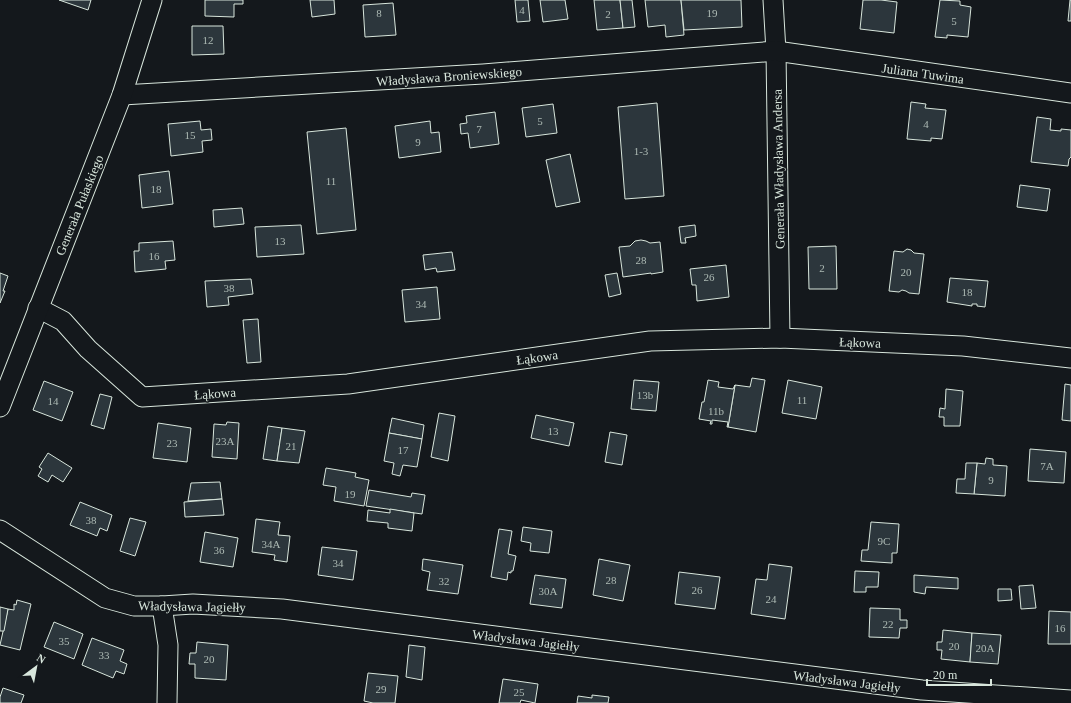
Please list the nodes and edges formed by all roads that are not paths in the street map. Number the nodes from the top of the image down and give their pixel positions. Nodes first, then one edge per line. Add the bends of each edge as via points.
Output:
1 (152, 0) edge
2 (773, 0) edge
3 (776, 51) junction
4 (1071, 93) edge
5 (122, 95) junction
6 (38, 308) junction
7 (780, 338) junction
8 (1071, 358) edge
9 (0, 407) edge
10 (0, 530) edge
11 (162, 606) junction
12 (1071, 700) edge
13 (167, 703) edge

1 - 5 street, Generała Pułaskiego
2 - 3 street, Generała Władysława Andersa
3 - 4 street, Juliana Tuwima
3 - 5 street, Władysława Broniewskiego via 483,74
3 - 7 street, Generała Władysława Andersa
5 - 6 street, Generała Pułaskiego
6 - 7 street, Łąkowa via 63,321 88,349 142,397 348,384 650,341
6 - 9 street, Generała Pułaskiego
7 - 8 street, Łąkowa via 963,346
10 - 11 street, Władysława Jagiełły via 105,598 134,606
11 - 12 street, Władysława Jagiełły via 193,604 282,609 922,690
11 - 13 street via 168,645

